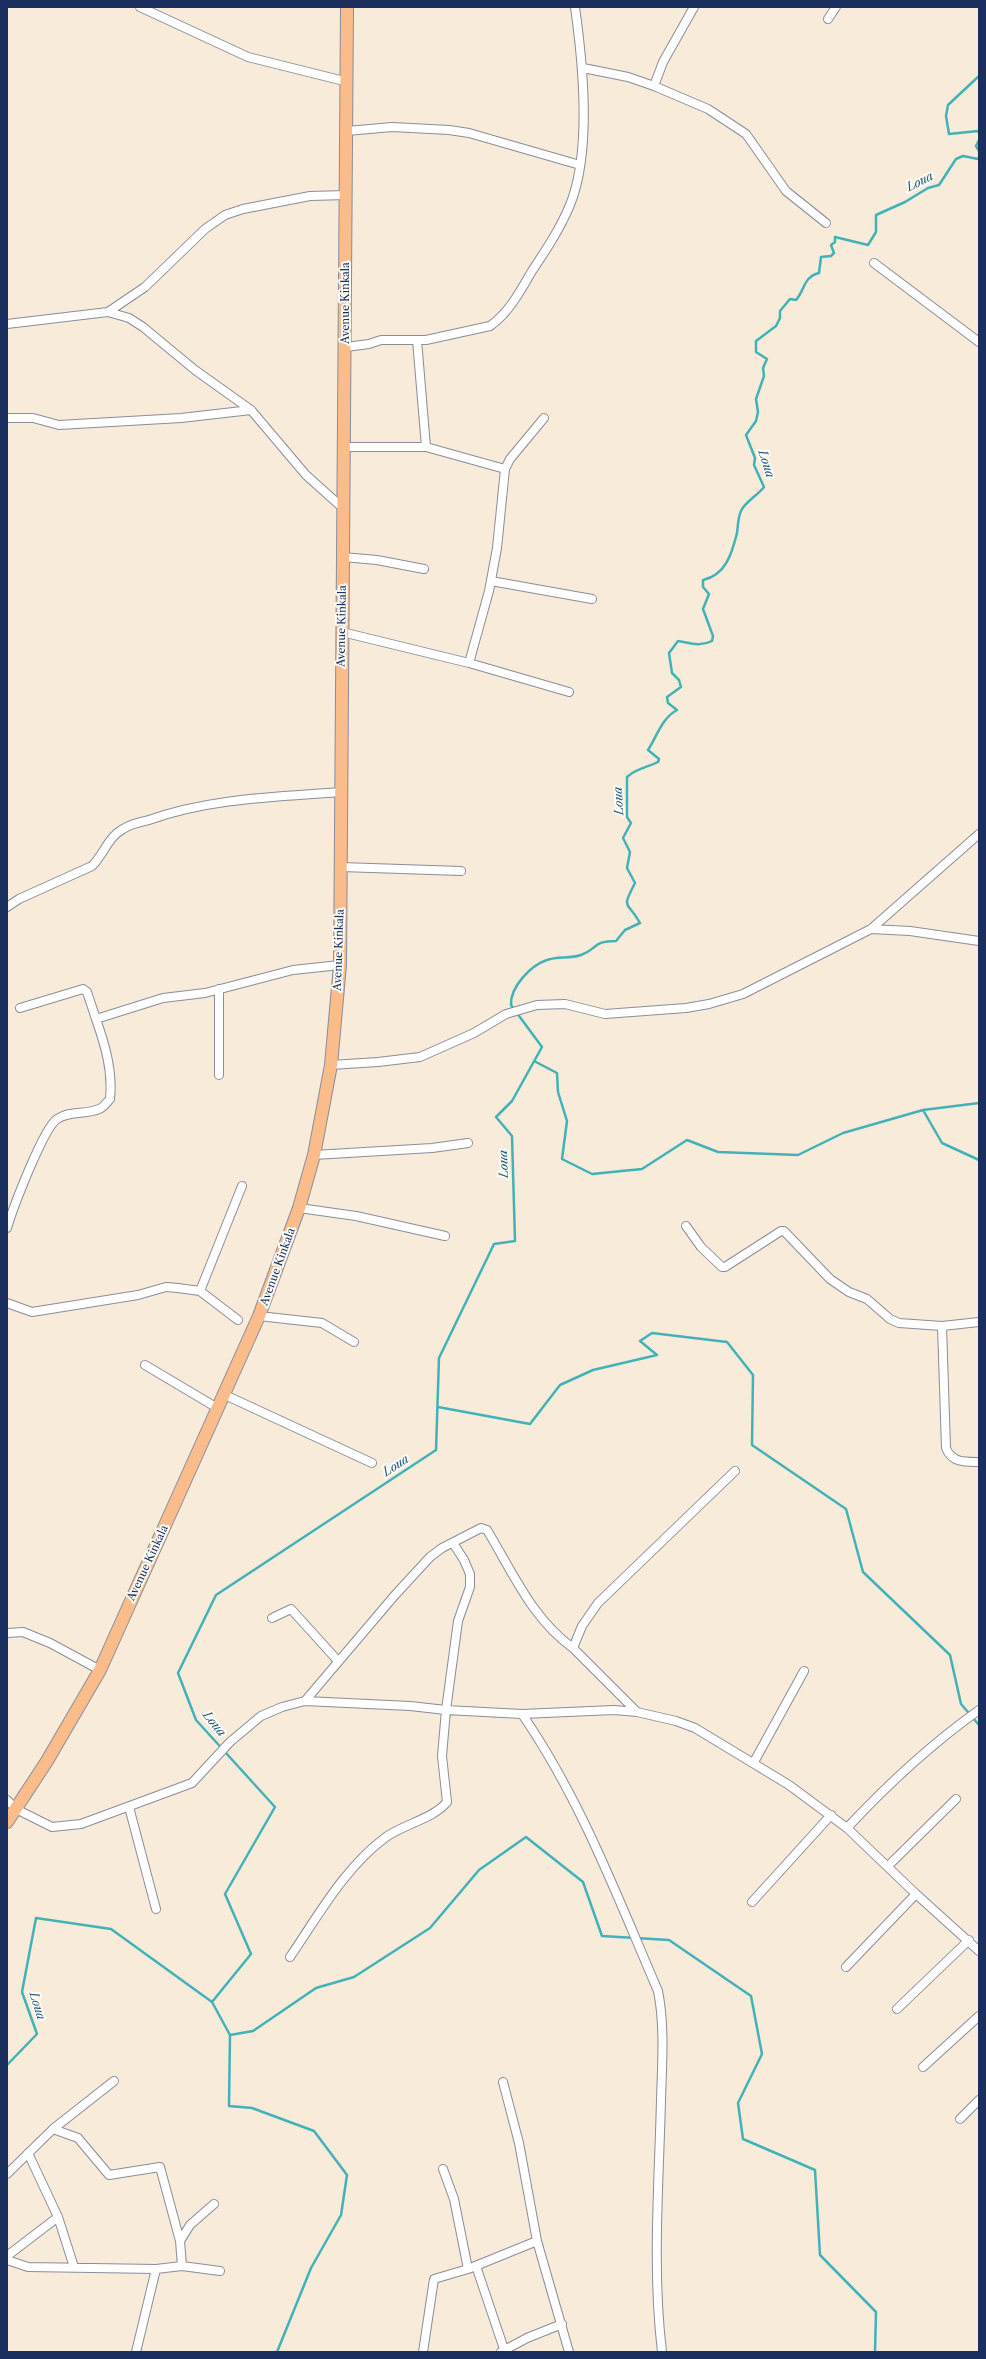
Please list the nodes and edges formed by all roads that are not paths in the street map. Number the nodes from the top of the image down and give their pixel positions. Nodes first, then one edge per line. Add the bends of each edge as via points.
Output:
1 (140, 7) edge
2 (347, 7) edge
3 (575, 7) edge
4 (694, 7) edge
5 (836, 7) edge
6 (828, 19) dead end
7 (583, 68) junction
8 (348, 82) junction
9 (654, 86) junction
10 (347, 131) junction
11 (580, 165) junction
12 (347, 195) junction
13 (826, 223) dead end
14 (874, 263) dead end
15 (108, 312) junction
16 (7, 324) edge
17 (417, 340) junction
18 (979, 342) edge
19 (346, 347) junction
20 (251, 410) junction
21 (7, 418) edge
22 (544, 418) dead end
23 (426, 447) junction
24 (344, 448) junction
25 (505, 468) junction
26 (345, 510) junction
27 (343, 557) junction
28 (424, 569) dead end
29 (491, 580) junction
30 (592, 599) dead end
31 (342, 632) junction
32 (469, 663) junction
33 (568, 692) dead end
34 (342, 792) junction
35 (979, 834) edge
36 (341, 867) junction
37 (461, 871) dead end
38 (7, 907) edge
39 (871, 929) junction
40 (979, 941) edge
41 (340, 965) junction
42 (219, 989) junction
43 (20, 1008) dead end
44 (96, 1019) junction
45 (331, 1065) junction
46 (219, 1075) dead end
47 (468, 1143) dead end
48 (314, 1155) junction
49 (242, 1186) dead end
50 (299, 1208) junction
51 (9, 1214) edge
52 (686, 1226) dead end
53 (7, 1228) edge
54 (445, 1236) dead end
55 (200, 1291) junction
56 (7, 1303) edge
57 (259, 1316) junction
58 (238, 1320) dead end
59 (979, 1322) edge
60 (942, 1326) junction
61 (354, 1342) dead end
62 (145, 1365) dead end
63 (225, 1395) junction
64 (219, 1408) junction
65 (979, 1462) edge
66 (372, 1463) dead end
67 (735, 1471) dead end
68 (452, 1543) junction
69 (272, 1618) dead end
70 (7, 1633) edge
71 (572, 1648) junction
72 (338, 1661) junction
73 (100, 1670) junction
74 (804, 1671) dead end
75 (305, 1702) junction
76 (446, 1710) junction
77 (979, 1710) edge
78 (637, 1712) junction
79 (522, 1714) junction
80 (754, 1762) junction
81 (7, 1800) edge
82 (956, 1800) dead end
83 (130, 1807) junction
84 (16, 1809) junction
85 (831, 1816) junction
86 (7, 1822) edge
87 (847, 1828) junction
88 (888, 1866) junction
89 (916, 1894) junction
90 (752, 1902) dead end
91 (156, 1909) dead end
92 (969, 1940) junction
93 (979, 1951) edge
94 (290, 1957) dead end
95 (846, 1967) dead end
96 (897, 2009) dead end
97 (979, 2016) edge
98 (923, 2067) dead end
99 (114, 2081) dead end
100 (504, 2082) dead end
101 (979, 2100) edge
102 (960, 2119) dead end
103 (53, 2129) junction
104 (28, 2153) junction
105 (443, 2169) dead end
106 (7, 2174) edge
107 (214, 2204) dead end
108 (58, 2217) junction
109 (180, 2240) junction
110 (537, 2240) junction
111 (7, 2256) edge
112 (7, 2260) edge
113 (182, 2266) junction
114 (476, 2266) junction
115 (74, 2267) junction
116 (156, 2269) junction
117 (468, 2269) junction
118 (220, 2271) dead end
119 (562, 2324) junction
120 (503, 2351) edge
121 (136, 2352) edge
122 (423, 2352) edge
123 (569, 2352) edge
124 (662, 2352) edge

1 - 8 street via 248,57
2 - 8 main road, Avenue Kinkala
3 - 7 street
4 - 9 street via 663,62
5 - 6 street
7 - 9 street via 628,77
7 - 11 street
8 - 10 main road, Avenue Kinkala
9 - 13 street via 708,109 746,134 786,191
10 - 11 street via 392,127 449,130
10 - 12 main road, Avenue Kinkala
11 - 17 street via 570,204 558,229 521,289 498,320 490,326
12 - 15 street via 310,196 225,215 205,229 145,287
12 - 19 main road, Avenue Kinkala
14 - 18 street
15 - 16 street
15 - 20 street via 129,318 143,327 195,370
17 - 19 street via 381,340
17 - 23 street
19 - 24 main road, Avenue Kinkala
20 - 21 street via 181,418 59,425 33,418
20 - 26 street via 306,475
22 - 25 street
23 - 24 street
23 - 25 street
24 - 26 main road, Avenue Kinkala
25 - 29 street
26 - 27 main road, Avenue Kinkala
27 - 28 street via 377,560
27 - 31 main road, Avenue Kinkala
29 - 30 street
29 - 32 street
31 - 32 street
31 - 34 main road, Avenue Kinkala
32 - 33 street
34 - 36 main road, Avenue Kinkala
34 - 38 street via 216,802 160,815 122,829 110,840 101,857 92,866
35 - 39 street
36 - 37 street
36 - 41 main road, Avenue Kinkala
39 - 40 street via 910,931
39 - 45 street via 743,994 709,1004 605,1014 565,1004 538,1005 506,1014 474,1033 420,1057
41 - 42 street via 293,970
41 - 45 main road, Avenue Kinkala
42 - 44 street via 163,998
42 - 46 street
43 - 44 street via 83,989 87,992
44 - 51 street via 112,1079 110,1099 99,1109 75,1112 57,1119 47,1131
45 - 48 main road, Avenue Kinkala
47 - 48 street via 432,1148
48 - 50 main road, Avenue Kinkala
49 - 55 street
50 - 54 street via 356,1216
50 - 57 main road, Avenue Kinkala
51 - 53 street
52 - 60 street via 718,1265 726,1267 780,1231 788,1232 830,1279 849,1292 867,1299 890,1319 899,1323
55 - 56 street via 166,1287 138,1295 32,1312
55 - 58 street
57 - 61 street via 322,1323
57 - 63 main road, Avenue Kinkala
59 - 60 street
60 - 65 street via 946,1448 956,1460
62 - 64 street
63 - 64 main road, Avenue Kinkala
63 - 66 street
64 - 73 main road, Avenue Kinkala
67 - 71 street via 598,1603 582,1626
68 - 71 street via 481,1528 487,1530 538,1616
68 - 72 street via 430,1558
68 - 76 street via 470,1574 470,1587 458,1621
69 - 72 street via 291,1609
70 - 73 street via 24,1632
71 - 78 street
72 - 75 street
73 - 84 main road, Avenue Kinkala
74 - 80 street
75 - 76 street
75 - 83 street via 282,1706 261,1716 230,1742 192,1784
76 - 79 street
76 - 94 street via 442,1756 447,1802 386,1837 362,1859 335,1890
77 - 87 street via 941,1737
78 - 79 street via 614,1710
78 - 80 street via 676,1720 696,1728
79 - 124 street via 549,1753 569,1789 658,1991 661,2008 661,2088 656,2274
80 - 85 street
81 - 84 street
82 - 88 street
83 - 84 street via 81,1824 64,1827 52,1827
83 - 91 street
84 - 86 main road, Avenue Kinkala
85 - 87 street
85 - 90 street
87 - 88 street
88 - 89 street
89 - 92 street
89 - 95 street
92 - 93 street
92 - 96 street
97 - 98 street
99 - 103 street
100 - 110 street via 519,2143
101 - 102 street
103 - 104 street
103 - 109 street via 78,2138 109,2175 160,2167
104 - 106 street
104 - 108 street
105 - 117 street via 454,2198
107 - 109 street via 190,2225
108 - 111 street
108 - 115 street
109 - 113 street
110 - 114 street
110 - 119 street
112 - 115 street via 28,2267
113 - 116 street
113 - 118 street
114 - 117 street
114 - 120 street
115 - 116 street
116 - 121 street
117 - 122 street via 434,2279
119 - 120 street
119 - 123 street

